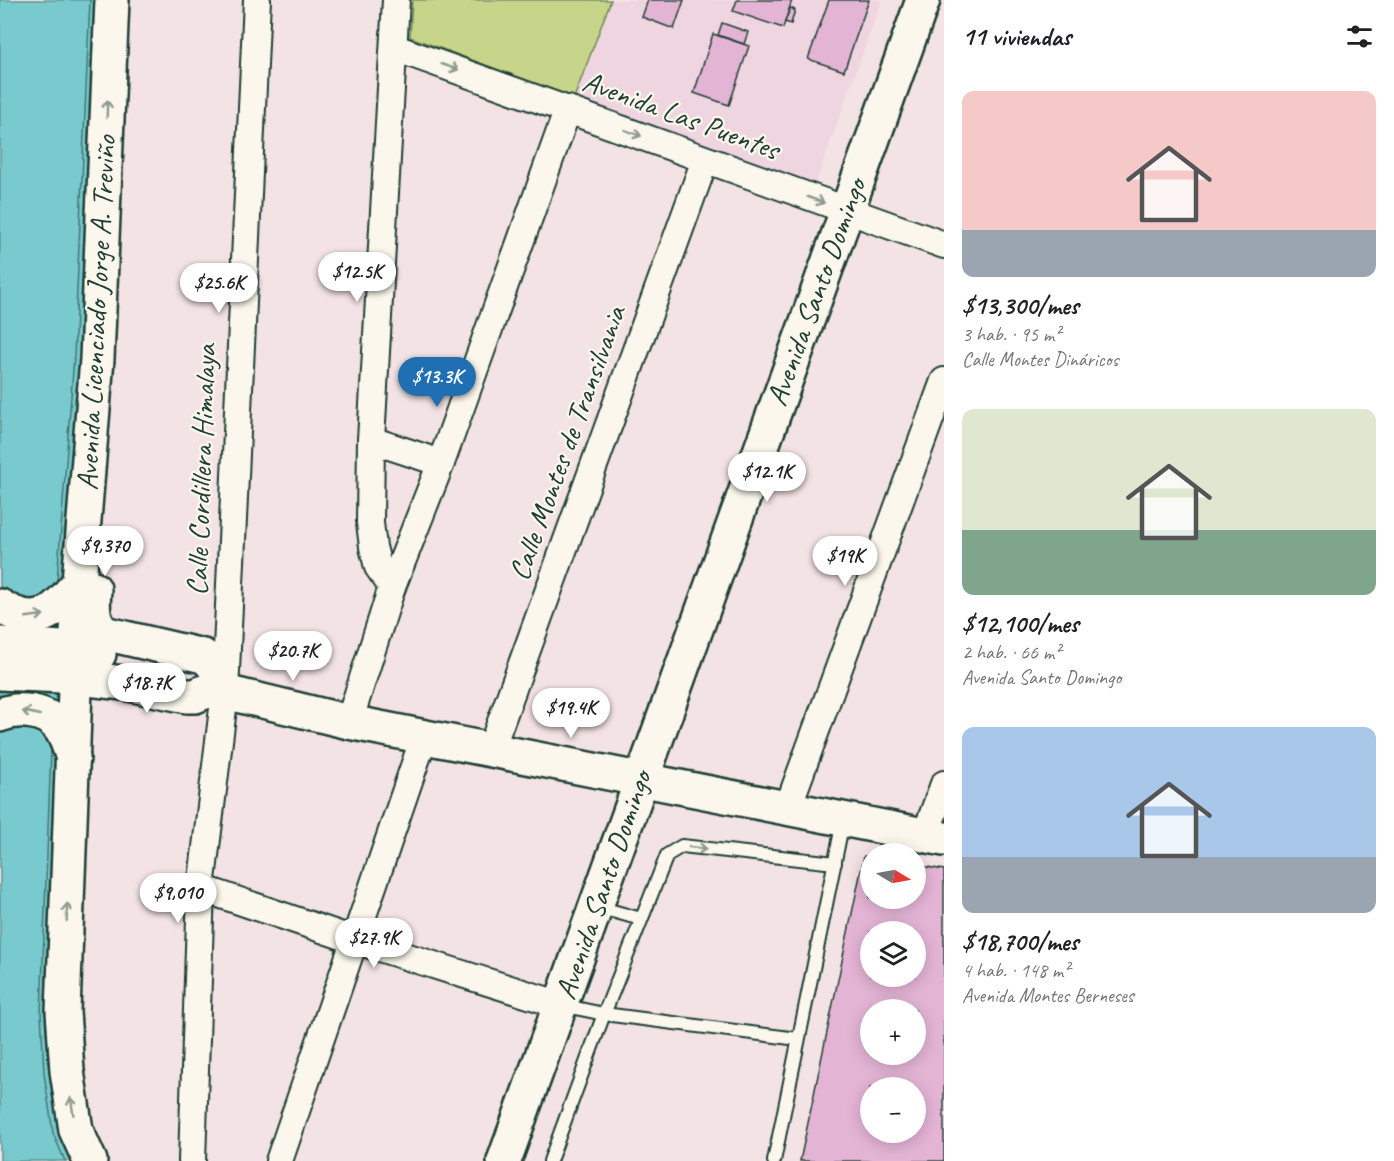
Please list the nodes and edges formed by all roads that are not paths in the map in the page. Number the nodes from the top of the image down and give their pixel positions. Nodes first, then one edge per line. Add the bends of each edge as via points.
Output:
1 (112, 0) edge
2 (257, 0) edge
3 (396, 0) edge
4 (923, 0) edge
5 (395, 48) junction
6 (568, 108) junction
7 (705, 160) junction
8 (845, 211) junction
9 (944, 245) edge
10 (97, 359) junction
11 (944, 381) edge
12 (371, 440) junction
13 (441, 463) junction
14 (392, 587) junction
15 (73, 590) junction
16 (0, 606) edge
17 (0, 644) edge
18 (70, 663) junction
19 (0, 673) edge
20 (123, 682) junction
21 (217, 691) junction
22 (0, 716) edge
23 (349, 722) junction
24 (66, 725) junction
25 (424, 737) junction
26 (491, 750) junction
27 (641, 778) junction
28 (944, 784) edge
29 (788, 807) junction
30 (844, 819) junction
31 (934, 838) edge
32 (835, 864) junction
33 (201, 888) junction
34 (594, 906) junction
35 (641, 919) junction
36 (354, 940) junction
37 (561, 1005) junction
38 (604, 1014) junction
39 (798, 1039) junction
40 (90, 1161) edge
41 (192, 1161) edge
42 (279, 1161) edge
43 (504, 1161) edge
44 (550, 1161) edge
45 (774, 1161) edge

10 -> 1 main road, Avenida Licenciado Jorge A. Treviño
2 - 21 street, Calle Cordillera Himalaya
3 - 5 street
4 - 8 main road, Avenida Santo Domingo
5 -> 6 street, Avenida Las Puentes
5 - 12 street
6 -> 7 street, Avenida Las Puentes
6 - 13 street
7 -> 8 street, Avenida Las Puentes
7 - 26 street, Calle Montes de Transilvania
8 - 9 street, Avenida Las Puentes
8 - 27 main road, Avenida Santo Domingo
10 - 15 main road, Avenida Licenciado Jorge A. Treviño
10 - 21 main road via 93,614 104,633 210,660 217,669
11 - 29 street
12 - 13 street
12 - 14 street via 373,547 378,567
13 - 14 street
14 - 23 street
16 -> 15 main road via 15,615 39,616 52,612
15 - 18 main road, Avenida Licenciado Jorge A. Treviño
17 - 18 main road
18 - 19 main road
18 - 20 main road
18 - 21 main road via 191,674
18 - 24 main road, Avenida Licenciado Jorge A. Treviño
20 - 21 main road via 187,696
20 - 24 main road
21 - 23 main road
21 - 33 street, Calle Cordillera Himalaya
24 -> 22 main road via 33,712 17,710
23 - 25 main road
40 -> 24 main road, Avenida Licenciado Jorge A. Treviño via 76,1130 63,1011 73,758
25 - 26 main road
25 - 36 street
26 - 27 main road
27 - 29 main road
27 - 34 main road, Avenida Santo Domingo
28 - 31 street
29 - 30 main road
30 - 31 main road
30 - 32 lane
35 -> 32 lane via 667,855 682,846
32 - 39 lane
33 - 36 street
33 - 41 street, Calle Cordillera Himalaya
34 - 35 lane
34 - 37 main road, Avenida Santo Domingo
35 - 38 lane
36 - 37 street
36 - 42 street
37 - 38 lane
37 - 43 main road, Avenida Santo Domingo
38 - 39 lane
38 - 44 lane
39 - 45 lane

